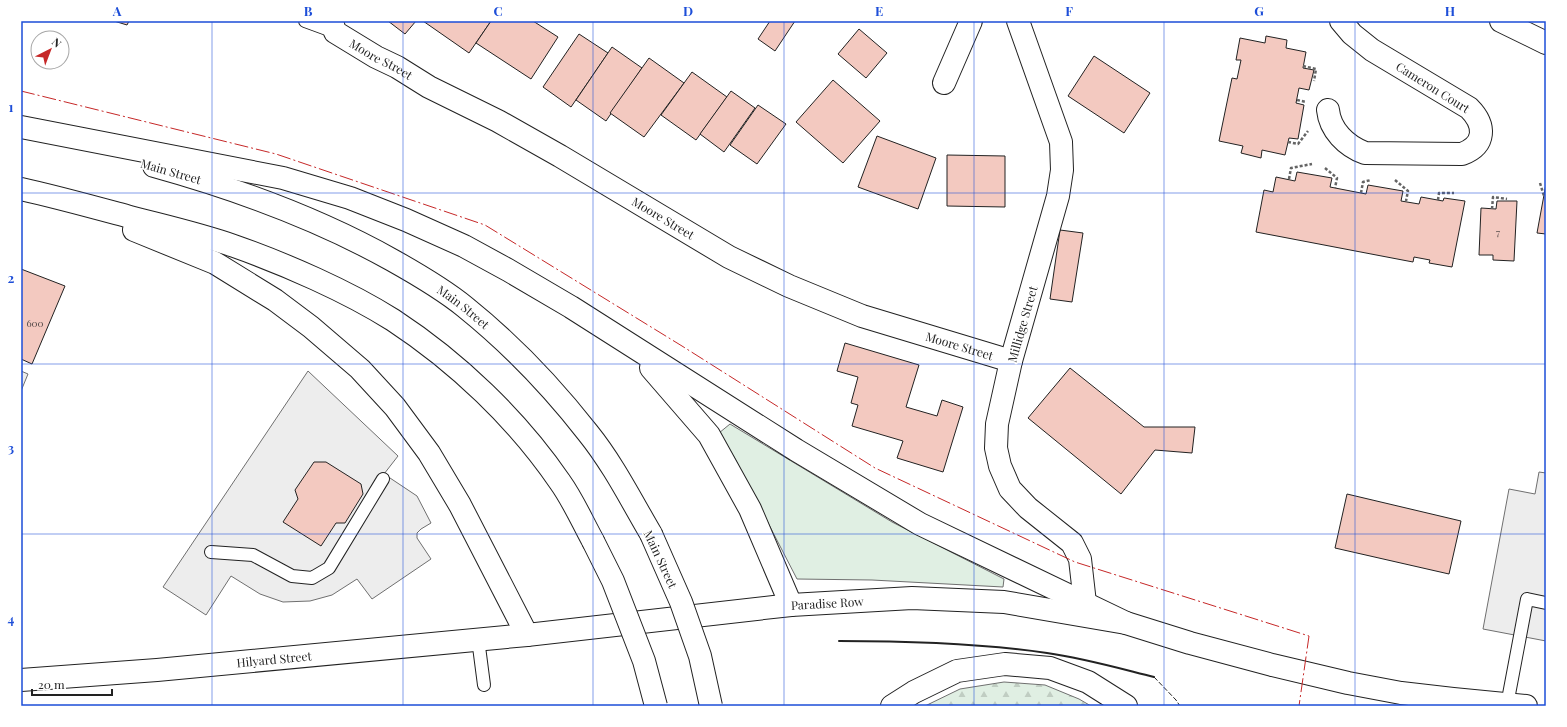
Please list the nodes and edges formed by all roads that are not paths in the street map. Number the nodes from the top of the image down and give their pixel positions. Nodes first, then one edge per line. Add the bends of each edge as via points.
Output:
1 (305, 21) edge
2 (971, 21) edge
3 (1018, 21) edge
4 (1341, 21) edge
5 (1502, 21) edge
6 (334, 26) edge
7 (1546, 43) edge
8 (944, 84) dead end
9 (1328, 110) dead end
10 (21, 128) edge
11 (21, 189) edge
12 (42, 193) junction
13 (633, 347) junction
14 (1011, 361) junction
15 (383, 479) dead end
16 (211, 552) dead end
17 (1085, 603) junction
18 (1546, 603) edge
19 (791, 605) junction
20 (1126, 623) junction
21 (527, 635) junction
22 (478, 640) junction
23 (21, 680) edge
24 (484, 685) dead end
25 (1517, 705) edge
26 (656, 706) edge
27 (711, 706) edge
28 (892, 706) edge
29 (1126, 706) edge

1 - 6 lane
2 - 8 main road
3 - 14 main road, Millidge Street via 1061,142 1062,170 1056,203
4 - 9 main road, Cameron Court via 1372,50 1469,108 1480,123 1480,136 1473,148 1462,154 1365,153 1357,150 1338,134 1329,121
5 - 7 main road
6 - 14 main road, Moore Street via 376,57 560,156 729,258 862,316
10 - 13 main road via 283,178 350,198 464,246
10 - 27 main road, Main Street, bridge via 192,176 261,199 315,221 372,249 417,274 465,306 511,347 550,387 589,434 621,482 651,534 681,602 697,649
11 - 12 main road
12 - 21 main road via 215,263 275,300 360,369 395,407 428,452 460,504
12 - 26 main road, bridge via 233,246 290,268 342,292 392,320 440,354 479,389 536,449 561,484 613,581 642,654
13 - 17 main road via 796,450 920,524
13 - 19 main road via 709,435 750,509
14 - 17 main road, Millidge Street via 997,424 996,448 1000,466 1010,489 1028,508 1072,543 1080,559
15 - 16 lane via 329,568 312,578 292,576 253,555
17 - 20 main road
18 - 25 lane via 1527,599
19 - 20 main road, Paradise Row via 912,598 1004,602
19 - 21 main road, Paradise Row
20 - 25 main road via 1190,643 1348,683 1401,693
21 - 22 main road, Hilyard Street
22 - 23 main road, Hilyard Street
22 - 24 lane
28 - 29 main road via 957,671 1005,664 1050,668 1088,682

